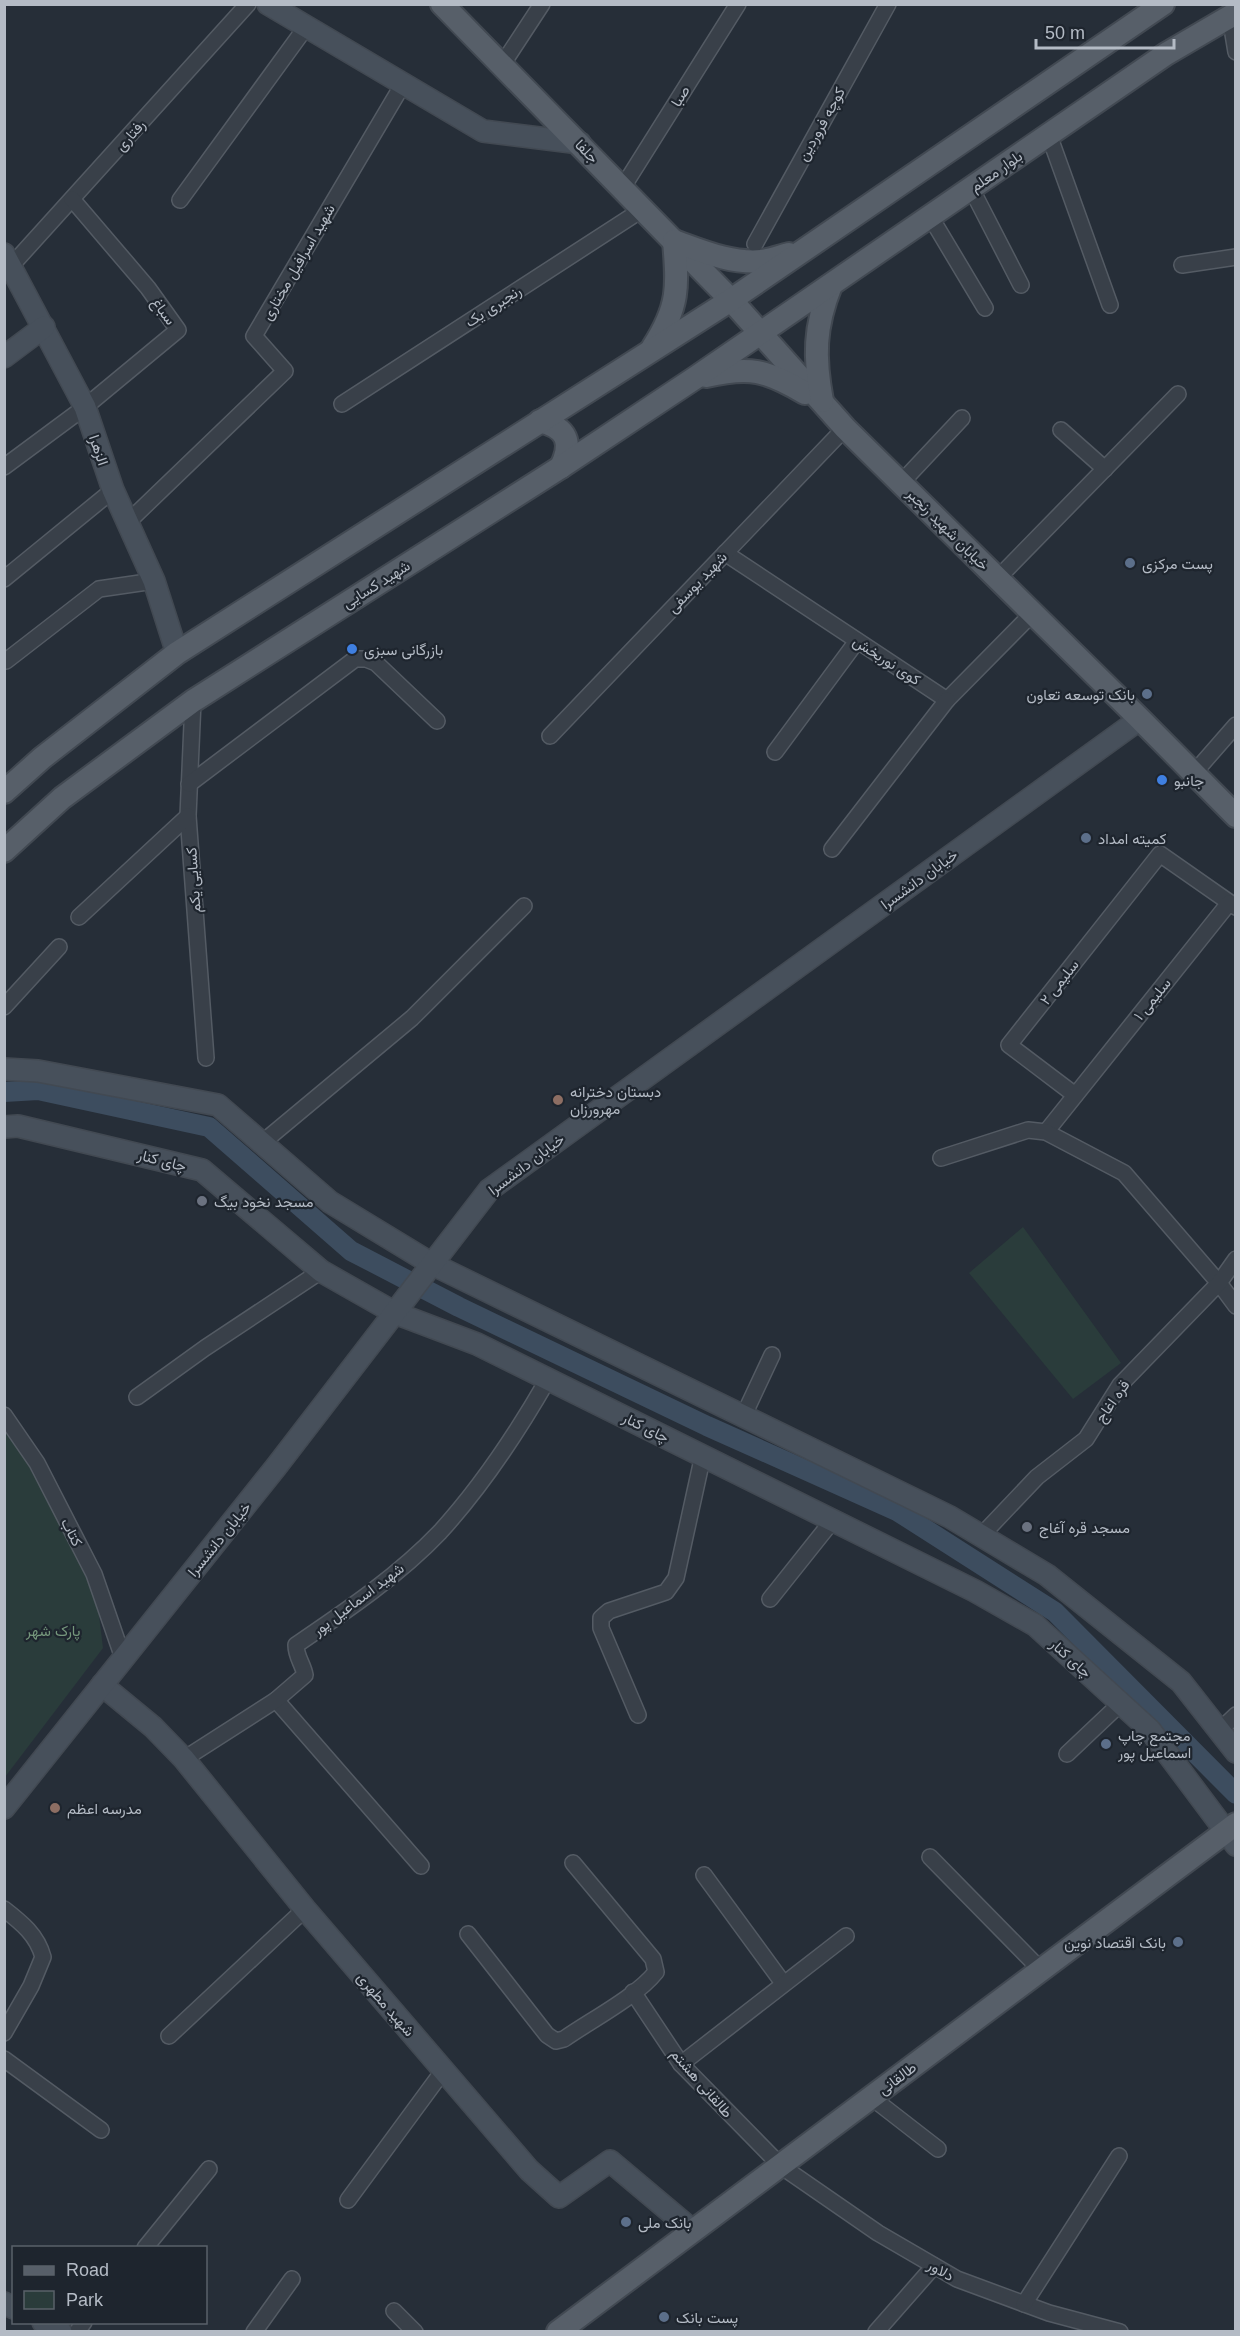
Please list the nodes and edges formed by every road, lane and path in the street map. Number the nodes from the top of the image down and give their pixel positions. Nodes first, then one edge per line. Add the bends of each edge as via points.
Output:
1 (248, 4) edge
2 (268, 4) edge
3 (442, 4) edge
4 (542, 4) edge
5 (738, 4) edge
6 (888, 4) edge
7 (1163, 4) edge
8 (1233, 14) edge
9 (306, 27) junction
10 (1236, 52) edge
11 (502, 65) junction
12 (403, 84) junction
13 (1049, 135) junction
14 (580, 143) junction
15 (622, 188) junction
16 (971, 188) junction
17 (72, 199) junction
18 (180, 200) dead end
19 (643, 209) junction
20 (930, 216) junction
21 (674, 241) junction
22 (754, 244) dead end
23 (803, 250) junction
24 (1236, 257) edge
25 (8, 260) edge
26 (1182, 265) dead end
27 (831, 285) junction
28 (1021, 285) dead end
29 (731, 300) junction
30 (1110, 305) dead end
31 (985, 308) dead end
32 (44, 327) junction
33 (760, 334) junction
34 (651, 350) junction
35 (4, 357) edge
36 (695, 378) junction
37 (1178, 394) dead end
38 (822, 403) junction
39 (342, 404) dead end
40 (85, 407) junction
41 (962, 418) dead end
42 (540, 421) junction
43 (844, 428) junction
44 (1061, 430) dead end
45 (4, 467) edge
46 (561, 467) junction
47 (1105, 469) junction
48 (902, 483) junction
49 (113, 490) junction
50 (128, 523) junction
51 (725, 554) junction
52 (998, 578) junction
53 (4, 579) edge
54 (154, 581) junction
55 (1033, 613) junction
56 (857, 641) junction
57 (177, 652) junction
58 (6, 661) dead end
59 (947, 700) junction
60 (193, 701) junction
61 (1140, 719) junction
62 (437, 721) dead end
63 (1236, 725) edge
64 (550, 736) dead end
65 (775, 752) dead end
66 (1194, 773) junction
67 (189, 784) junction
68 (4, 792) edge
69 (188, 816) junction
70 (1236, 816) edge
71 (832, 849) dead end
72 (4, 851) edge
73 (1232, 905) edge
74 (524, 906) dead end
75 (79, 917) dead end
76 (58, 947) dead end
77 (4, 1006) edge
78 (206, 1058) dead end
79 (4, 1070) edge
80 (1075, 1095) junction
81 (4, 1127) edge
82 (1046, 1132) junction
83 (262, 1143) junction
84 (941, 1158) dead end
85 (1236, 1259) edge
86 (432, 1264) junction
87 (321, 1271) junction
88 (1219, 1283) junction
89 (1236, 1306) edge
90 (395, 1313) junction
91 (772, 1355) dead end
92 (548, 1379) junction
93 (137, 1397) dead end
94 (4, 1415) edge
95 (742, 1417) junction
96 (703, 1455) junction
97 (833, 1520) junction
98 (981, 1536) junction
99 (770, 1599) dead end
100 (123, 1658) junction
101 (102, 1685) junction
102 (276, 1700) junction
103 (1121, 1703) junction
104 (638, 1715) dead end
105 (1236, 1715) edge
106 (1219, 1731) junction
107 (1236, 1752) edge
108 (1067, 1754) dead end
109 (184, 1759) junction
110 (4, 1808) edge
111 (1232, 1834) edge
112 (930, 1857) dead end
113 (573, 1863) dead end
114 (421, 1866) dead end
115 (704, 1875) dead end
116 (4, 1909) edge
117 (305, 1909) junction
118 (468, 1934) dead end
119 (846, 1936) dead end
120 (1041, 1970) junction
121 (783, 1983) junction
122 (633, 1992) junction
123 (4, 2033) edge
124 (170, 2036) dead end
125 (4, 2059) edge
126 (681, 2064) junction
127 (443, 2071) junction
128 (871, 2097) junction
129 (101, 2130) dead end
130 (938, 2148) dead end
131 (1119, 2156) dead end
132 (781, 2166) junction
133 (209, 2169) dead end
134 (348, 2200) dead end
135 (692, 2230) junction
136 (146, 2246) edge
137 (934, 2266) junction
138 (292, 2279) dead end
139 (1024, 2304) junction
140 (394, 2311) dead end
141 (47, 2324) edge
142 (61, 2331) edge
143 (254, 2331) edge
144 (416, 2331) edge
145 (558, 2331) edge
146 (876, 2331) edge
147 (1120, 2331) edge

1 - 17 street, رفتاری
2 - 9 street
3 - 11 main road, جلفا
4 - 11 street
5 - 15 street, صبا
6 - 22 street, کوچه فروردین
7 - 23 main road
8 - 10 street
8 - 13 main road, بلوار معلم via 1166,54
9 - 12 street
9 - 18 street
11 - 14 main road, جلفا
12 - 14 street via 483,131
12 - 50 street, شهید اسرافیل مختاری via 254,336 285,371
13 - 16 main road, بلوار معلم
13 - 30 street
14 - 15 main road, جلفا
15 - 19 main road, جلفا
16 - 20 main road, بلوار معلم
16 - 28 street
17 - 25 street, رفتاری
17 - 40 street, سباغ via 148,288 178,330
19 - 21 main road, جلفا
19 - 39 street, رنجبری یک
20 - 27 main road, بلوار معلم
20 - 31 street
21 - 23 main road via 735,260 762,261
21 - 29 main road, جلفا
21 - 34 main road via 676,301 667,326
23 - 29 main road
24 - 26 street
25 - 32 street, الزهرا
27 - 33 main road, بلوار معلم
27 - 38 main road via 818,324 815,353
29 - 33 main road, جلفا
29 - 34 main road
32 - 35 street
32 - 40 street, الزهرا
33 - 36 main road, شهید کسایی
33 - 38 main road, خیابان شهید رنجبر
34 - 42 main road
36 - 38 main road via 734,369 755,371 780,378
36 - 46 main road, شهید کسایی
37 - 47 street
38 - 43 main road, خیابان شهید رنجبر
40 - 45 street
40 - 49 street, الزهرا
41 - 48 street
42 - 46 main road via 555,425 566,437 568,453
42 - 57 main road
43 - 48 main road, خیابان شهید رنجبر
43 - 51 street, شهید یوسفی
44 - 47 street
46 - 60 main road, شهید کسایی
47 - 52 street
48 - 52 main road, خیابان شهید رنجبر
49 - 50 street, الزهرا
49 - 53 street
50 - 54 street, الزهرا
51 - 56 street, کوی نوربخش
51 - 64 street, شهید یوسفی
52 - 55 main road, خیابان شهید رنجبر
54 - 57 street, الزهرا
54 - 58 street via 99,589
55 - 59 street
55 - 61 main road, خیابان شهید رنجبر
56 - 59 street, کوی نوربخش
56 - 65 street
57 - 68 main road
59 - 71 street
60 - 67 street, کسایی یکم
60 - 72 main road, شهید کسایی via 62,798
61 - 66 main road, خیابان شهید رنجبر
61 - 86 street, خیابان دانشسرا via 489,1190
62 - 67 street via 376,663 366,658 355,659
63 - 66 street
66 - 70 main road, خیابان شهید رنجبر
67 - 69 street, کسایی یکم
69 - 75 street
69 - 78 street, کسایی یکم
73 - 80 street, سلیمی ۱
73 - 80 street, سلیمی ۲ via 1160,854 1009,1045
74 - 83 street via 412,1018
76 - 77 street
79 - 83 street via 38,1071 218,1105
80 - 82 street, سلیمی ۱
81 - 87 street, چای کنار via 18,1126 202,1170
82 - 84 street via 1028,1130
82 - 88 street via 1124,1173
83 - 86 street via 330,1202
85 - 88 street, قره اغاج
86 - 90 street, خیابان دانشسرا
86 - 95 street
87 - 90 street, چای کنار
87 - 93 street
88 - 89 street
88 - 98 street, قره اغاج via 1120,1386 1086,1439 1037,1477
90 - 92 street, چای کنار via 477,1344
90 - 100 street, خیابان دانشسرا
91 - 95 street
92 - 96 street, چای کنار
92 - 102 street, شهید اسماعیل پور via 505,1449 438,1533 377,1588 296,1645 305,1675
94 - 100 street, کتاب via 37,1463 94,1574
95 - 98 street via 950,1517
96 - 97 street, چای کنار
96 - 104 street via 672,1586 666,1592 609,1611 601,1618 601,1628
97 - 99 street
97 - 103 street, چای کنار via 1035,1625
98 - 106 street via 1047,1575 1181,1682
100 - 101 street, خیابان دانشسرا
101 - 109 street, شهید مطهری
101 - 110 street, خیابان دانشسرا
102 - 109 street, شهید اسماعیل پور
102 - 114 street
103 - 108 street
103 - 111 street, چای کنار via 1150,1730
105 - 106 street
106 - 107 street
109 - 117 street, شهید مطهری
111 - 120 main road, طالقانی
112 - 120 street
113 - 122 street via 653,1959 656,1972
115 - 121 street
116 - 123 street via 39,1941 43,1957
117 - 124 street
117 - 127 street, شهید مطهری
118 - 122 street via 556,2041
119 - 121 street
120 - 128 main road, طالقانی
121 - 126 street
122 - 126 street, طالقانی هشتم
125 - 129 street
126 - 132 street, طالقانی هشتم
127 - 134 street
127 - 135 street, شهید مطهری via 530,2170 559,2197 610,2161
128 - 130 street
128 - 132 main road, طالقانی
131 - 139 street
132 - 135 main road, طالقانی
132 - 137 street, دلاور via 878,2233
133 - 136 street
135 - 145 main road, طالقانی
137 - 139 street, دلاور via 957,2279
137 - 146 street
138 - 143 street
139 - 147 street, دلاور
140 - 144 street
141 - 142 street

